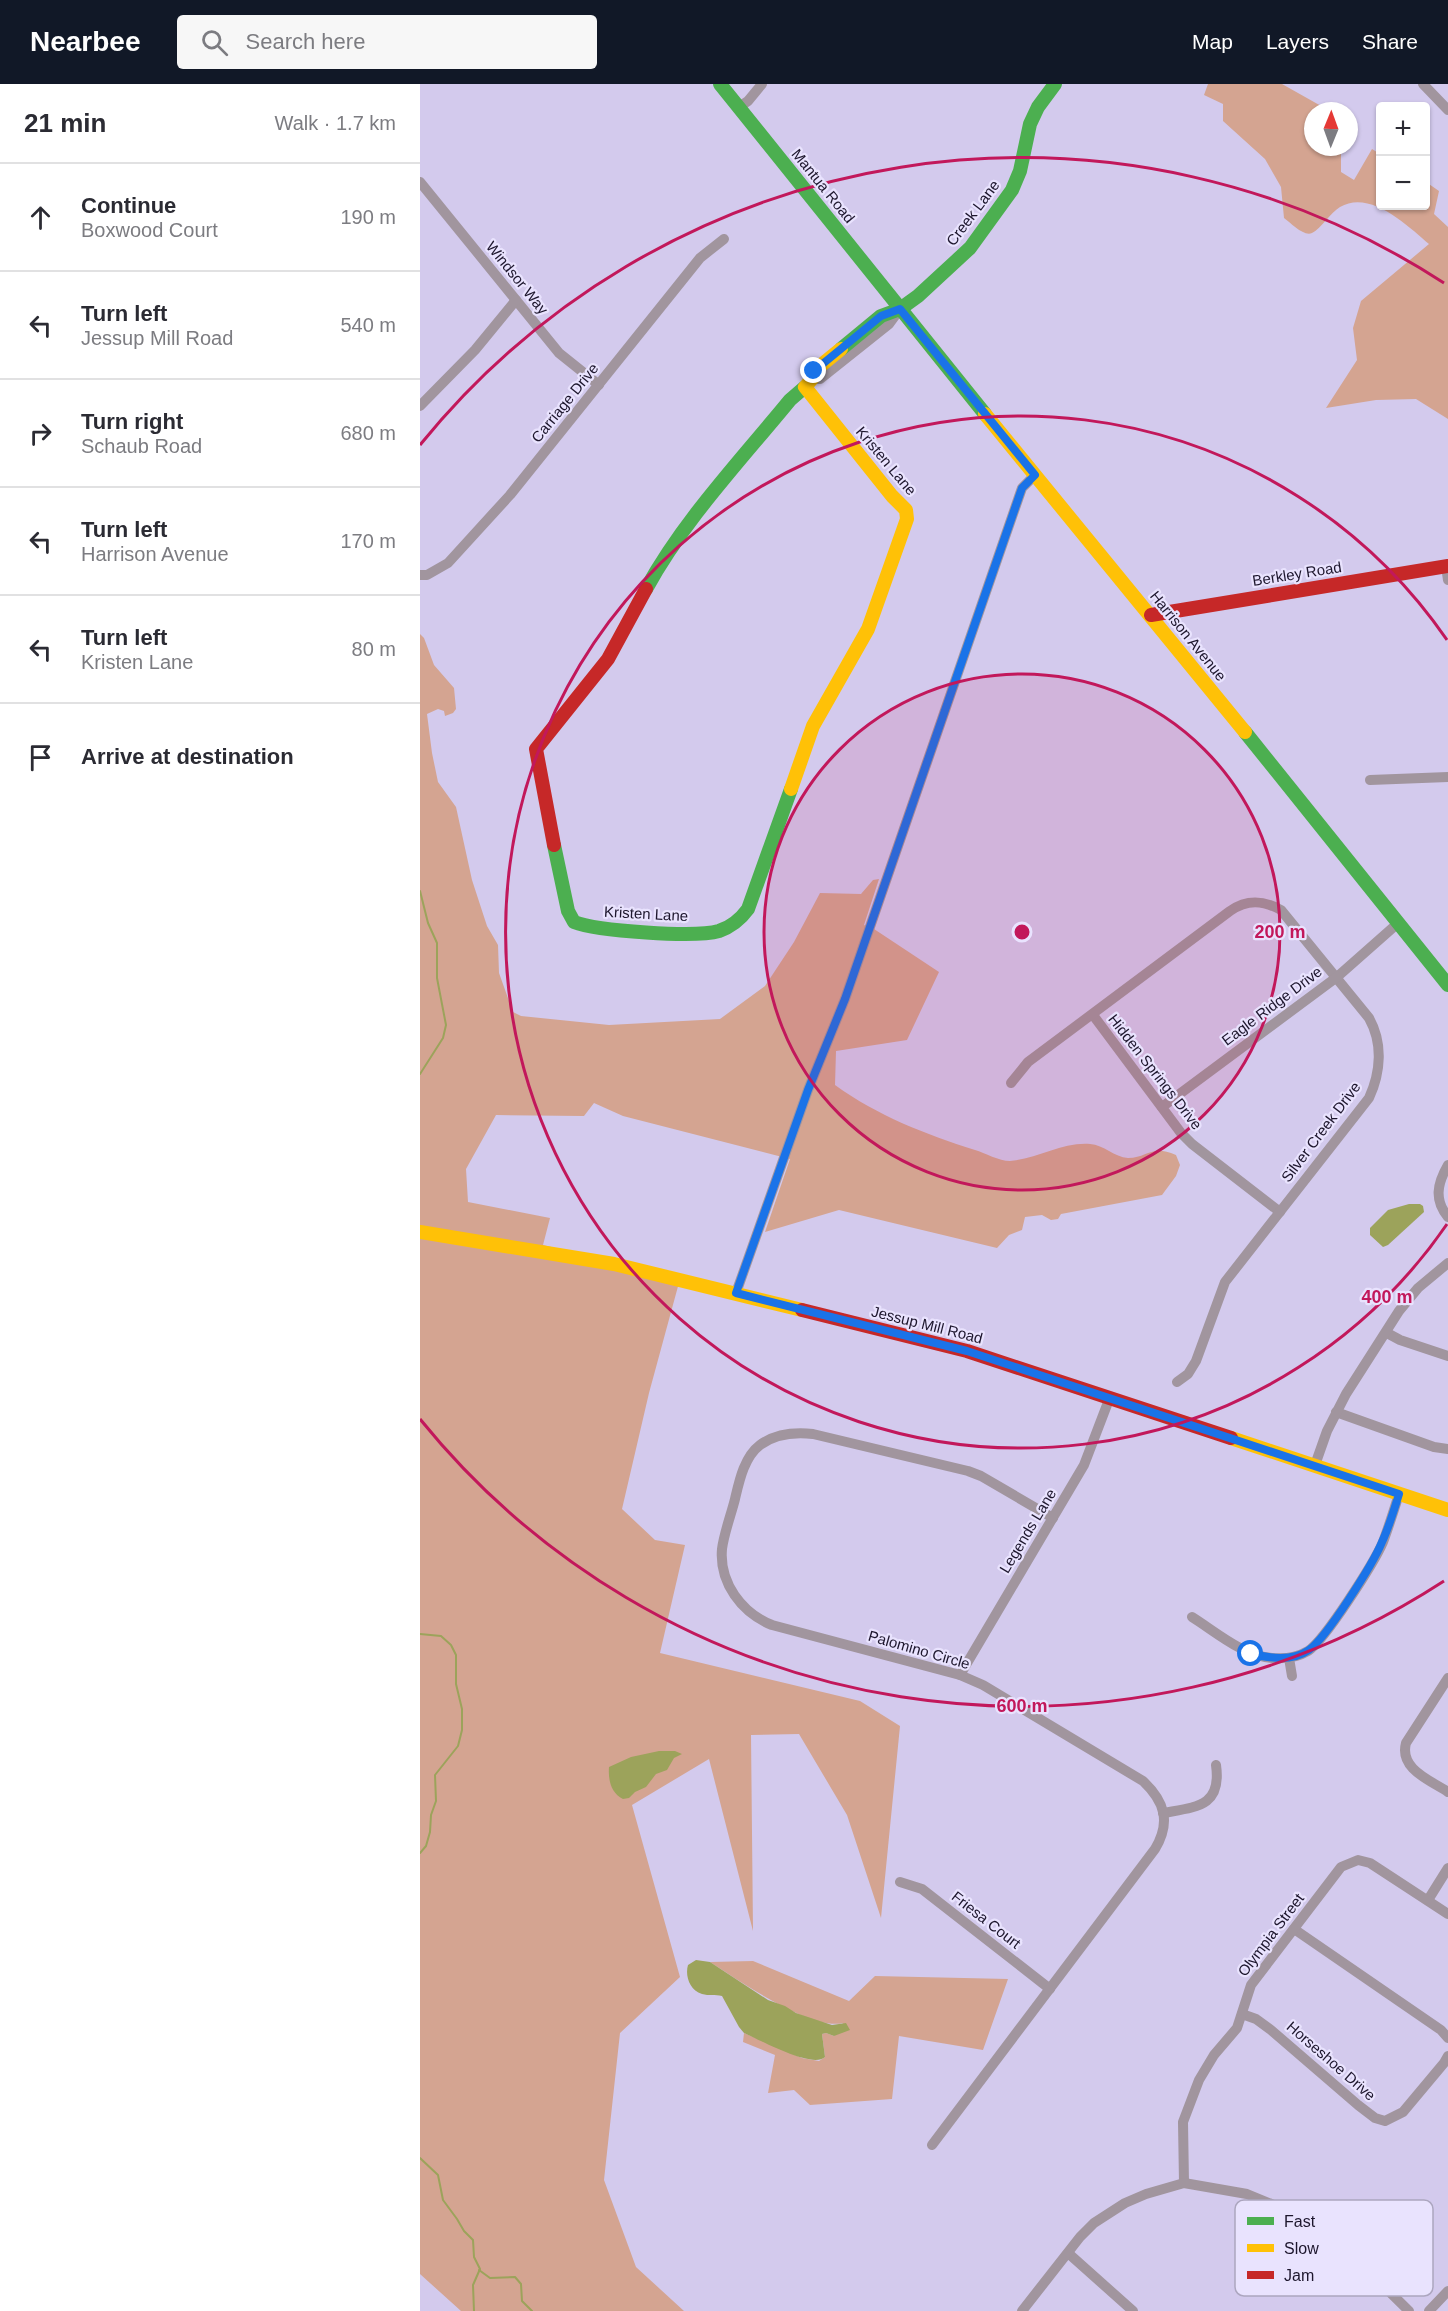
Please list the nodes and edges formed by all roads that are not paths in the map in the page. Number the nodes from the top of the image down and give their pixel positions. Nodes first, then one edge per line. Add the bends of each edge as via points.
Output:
1 (720, 84) edge
2 (762, 84) edge
3 (1055, 84) edge
4 (1424, 84) edge
5 (739, 107) junction
6 (1448, 110) edge
7 (420, 182) edge
8 (724, 239) dead end
9 (516, 300) junction
10 (900, 309) junction
11 (808, 383) junction
12 (599, 386) junction
13 (420, 406) edge
14 (1035, 475) junction
15 (1447, 571) edge
16 (420, 575) edge
17 (1151, 615) junction
18 (1448, 777) edge
19 (1370, 780) dead end
20 (1396, 924) junction
21 (1337, 977) junction
22 (1448, 985) edge
23 (1093, 1015) junction
24 (1011, 1083) dead end
25 (1162, 1107) junction
26 (1448, 1165) edge
27 (1280, 1212) junction
28 (1448, 1217) edge
29 (420, 1232) edge
30 (1448, 1263) edge
31 (736, 1293) junction
32 (1387, 1333) junction
33 (1448, 1356) edge
34 (1178, 1382) dead end
35 (1110, 1397) junction
36 (1336, 1412) junction
37 (1448, 1449) edge
38 (1315, 1465) junction
39 (1399, 1494) junction
40 (1448, 1510) edge
41 (1053, 1518) junction
42 (1192, 1617) dead end
43 (1289, 1658) junction
44 (960, 1675) junction
45 (1292, 1676) dead end
46 (1448, 1678) edge
47 (1216, 1765) dead end
48 (1448, 1792) edge
49 (1163, 1813) junction
50 (1448, 1868) edge
51 (900, 1882) dead end
52 (1428, 1900) junction
53 (1448, 1914) edge
54 (1294, 1929) junction
55 (1050, 1989) junction
56 (1242, 2014) junction
57 (1448, 2038) edge
58 (1448, 2056) edge
59 (932, 2145) dead end
60 (1184, 2184) junction
61 (1261, 2200) edge
62 (1068, 2253) junction
63 (1448, 2291) edge
64 (1394, 2296) edge
65 (1022, 2311) edge
66 (1133, 2311) edge
67 (1409, 2311) edge
68 (1429, 2311) edge

1 - 5 street, Mantua Road
2 - 5 street
3 - 10 street, Creek Lane via 1034,115 1018,175 998,211 957,262
4 - 6 street
5 - 10 street, Mantua Road
7 - 9 street, Windsor Way
8 - 12 street, Carriage Drive via 700,258
9 - 12 street, Windsor Way via 559,353
9 - 13 street via 475,350
10 - 11 street, Kristen Lane via 881,316 814,371
10 - 14 street, Harrison Avenue
11 - 11 street, Kristen Lane via 907,514 868,629 816,721 751,902 741,919 708,934 577,924 569,913 536,757 537,745 608,659 664,557 684,529
12 - 16 street, Carriage Drive via 510,495 448,562 428,575
14 - 17 street, Harrison Avenue
14 - 31 street via 1022,488 845,999 804,1100
15 - 17 street, Berkley Road
17 - 20 street, Harrison Avenue
18 - 19 street
20 - 21 street, Eagle Ridge Drive
20 - 22 street, Harrison Avenue
21 - 23 street, Silver Creek Drive via 1281,910 1271,904 1252,902 1230,911
21 - 25 street, Eagle Ridge Drive
21 - 27 street, Silver Creek Drive via 1375,1028 1380,1058 1375,1085
23 - 24 street, Silver Creek Drive via 1028,1062
23 - 25 street, Hidden Springs Drive
25 - 27 street, Hidden Springs Drive via 1192,1144
26 - 28 street via 1438,1192
27 - 34 street, Silver Creek Drive via 1225,1282 1196,1361
29 - 31 street, Jessup Mill Road via 586,1258
30 - 32 street via 1408,1299
31 - 35 street, Jessup Mill Road via 967,1351
32 - 33 street
32 - 36 street
35 - 38 street, Jessup Mill Road
35 - 41 street, Legends Lane via 1084,1465
36 - 37 street
36 - 38 street
38 - 39 street, Jessup Mill Road
39 - 40 street, Jessup Mill Road
39 - 43 street via 1382,1543 1325,1634 1309,1650
41 - 44 street, Legends Lane
41 - 44 street, Palomino Circle via 968,1471 813,1434 796,1432 773,1439 759,1446 750,1458 740,1479 722,1550 726,1579 744,1608 772,1625
42 - 43 street via 1251,1654
43 - 45 street
44 - 49 street, Palomino Circle via 1143,1781 1157,1796
46 - 48 street via 1404,1752 1414,1770
47 - 49 street via 1217,1786 1211,1797 1194,1807
49 - 55 street via 1164,1827 1155,1849
50 - 52 street
51 - 55 street, Friesa Court via 922,1889
52 - 53 street
52 - 54 street, Olympia Street via 1378,1867 1358,1860 1341,1867
54 - 56 street, Olympia Street via 1251,1985
54 - 57 street via 1442,2030
55 - 59 street
56 - 58 street, Horseshoe Drive via 1271,2030 1358,2105 1385,2121 1403,2112
56 - 60 street, Olympia Street via 1189,2102 1183,2122
60 - 61 street
60 - 62 street via 1125,2203 1094,2223
62 - 65 street
62 - 66 street
63 - 68 street
64 - 67 street

